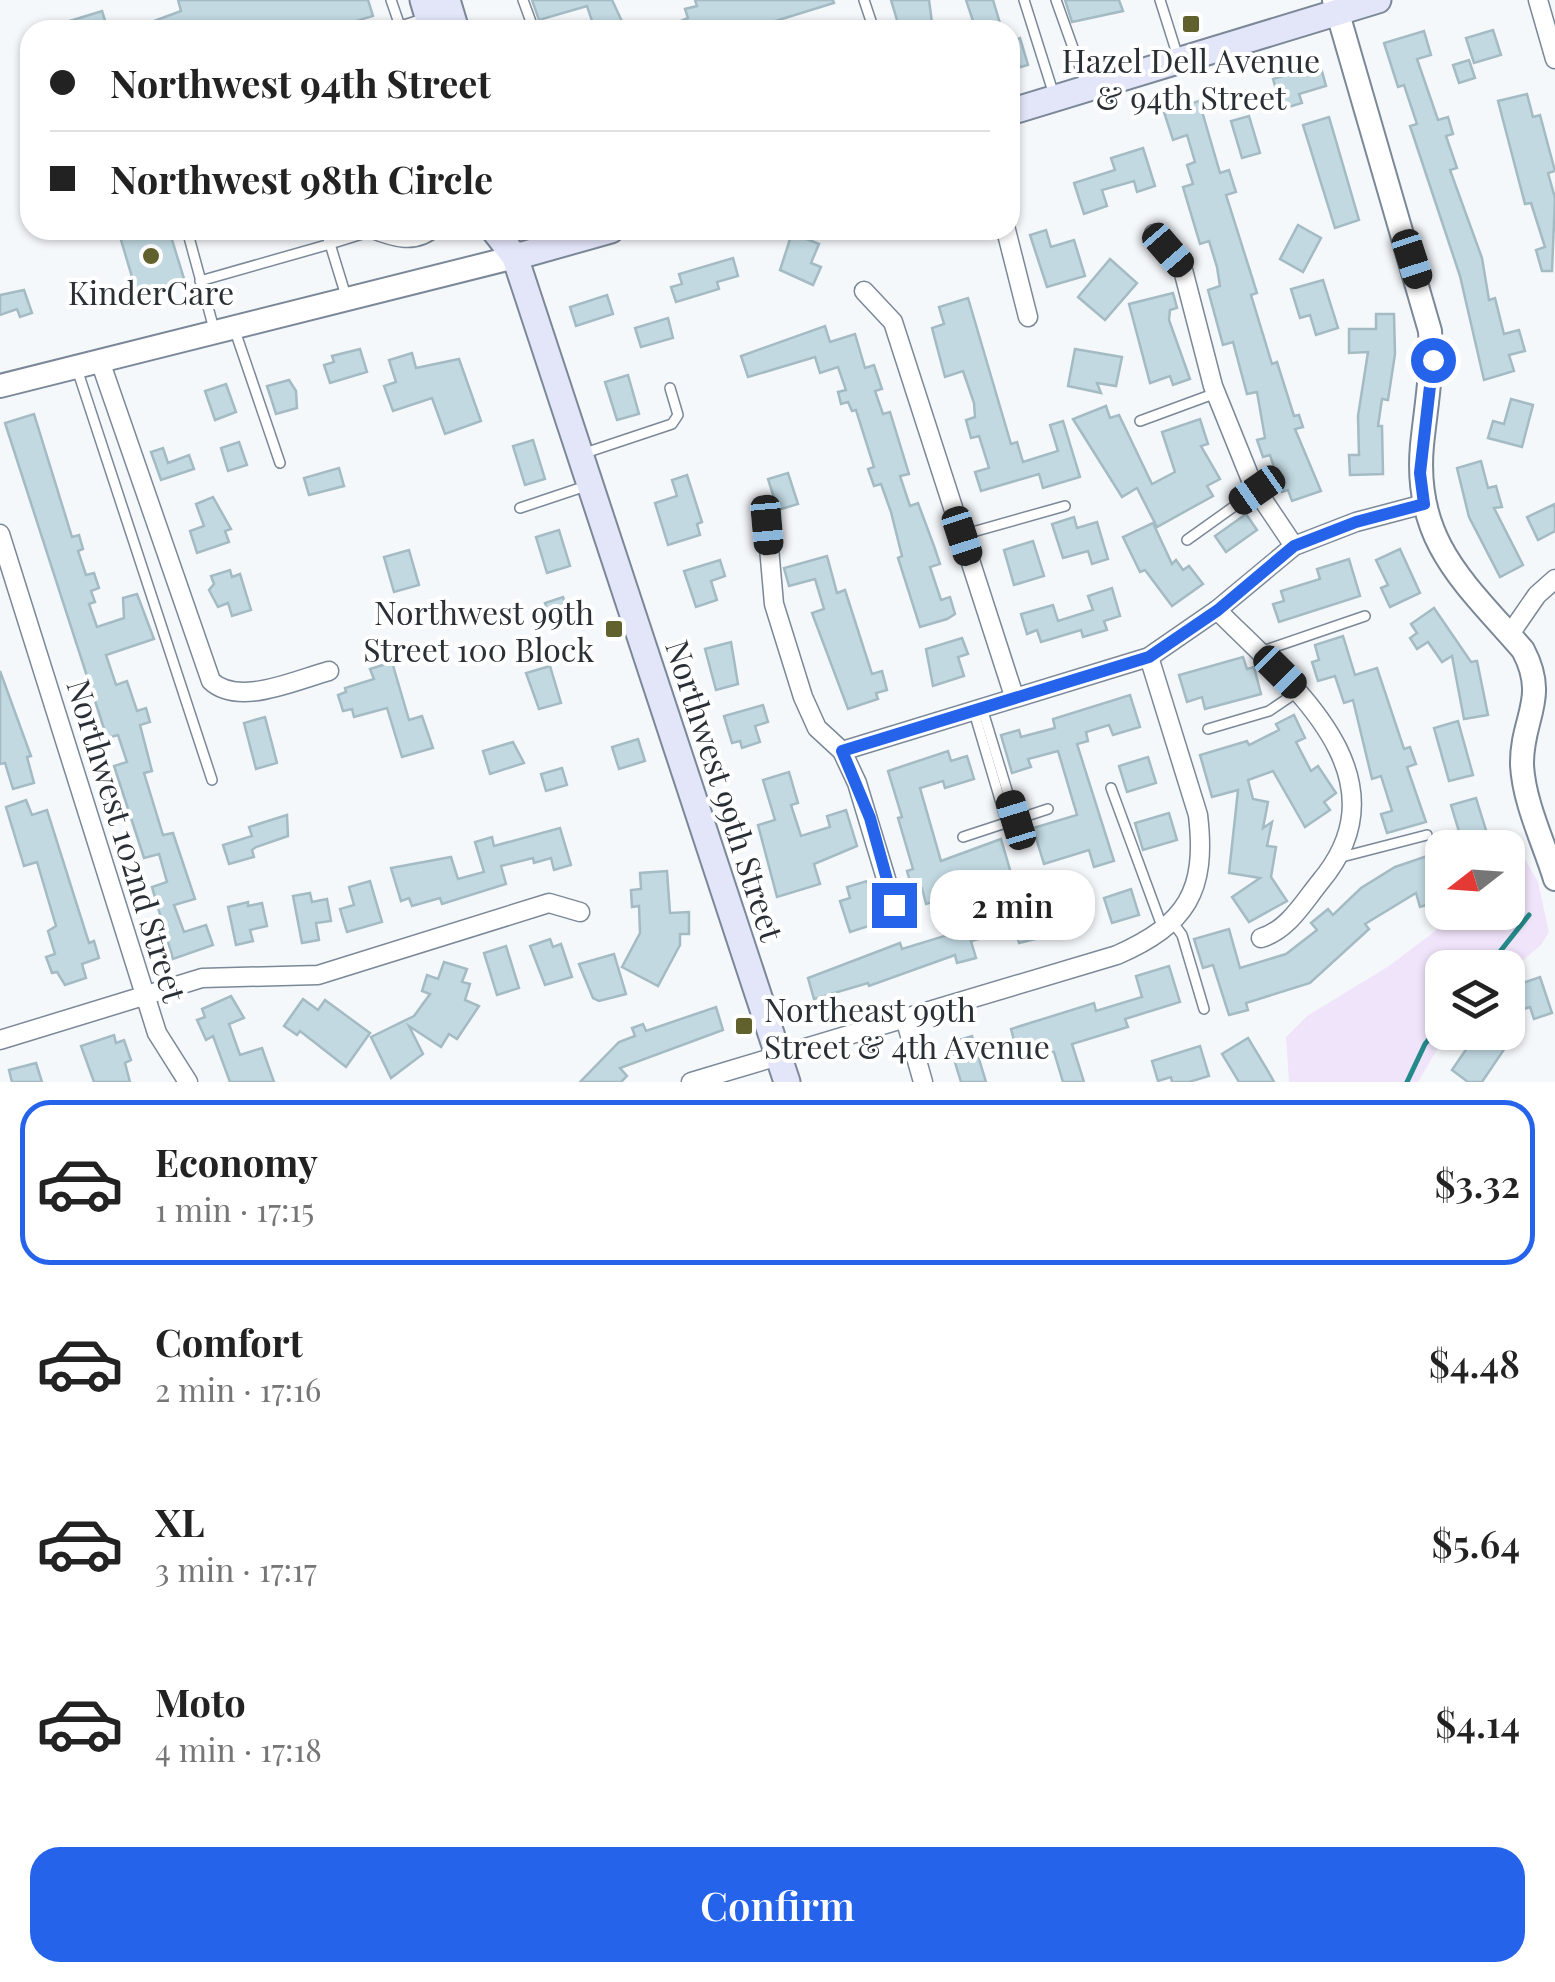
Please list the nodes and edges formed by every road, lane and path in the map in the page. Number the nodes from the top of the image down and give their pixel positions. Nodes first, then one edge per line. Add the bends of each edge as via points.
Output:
1 (1024, 0) edge
2 (1056, 0) edge
3 (1160, 0) edge
4 (1378, 0) edge
5 (1538, 0) edge
6 (1336, 6) edge
7 (1555, 59) edge
8 (1179, 60) junction
9 (1088, 87) junction
10 (1054, 98) junction
11 (1020, 109) edge
12 (1154, 234) dead end
13 (190, 240) edge
14 (329, 240) edge
15 (343, 240) edge
16 (391, 240) edge
17 (403, 240) edge
18 (421, 240) edge
19 (502, 240) edge
20 (517, 240) edge
21 (575, 240) edge
22 (1009, 240) edge
23 (330, 244) junction
24 (400, 244) junction
25 (515, 257) junction
26 (200, 281) junction
27 (864, 291) dead end
28 (346, 297) junction
29 (1028, 317) dead end
30 (224, 329) junction
31 (100, 362) junction
32 (76, 368) junction
33 (0, 386) edge
34 (670, 388) dead end
35 (1216, 393) junction
36 (1140, 422) dead end
37 (578, 456) junction
38 (280, 462) dead end
39 (588, 485) junction
40 (1257, 490) junction
41 (1424, 504) junction
42 (1065, 506) dead end
43 (520, 508) dead end
44 (767, 525) dead end
45 (0, 534) edge
46 (962, 536) junction
47 (1187, 540) dead end
48 (1294, 546) junction
49 (1555, 579) edge
50 (1218, 610) junction
51 (1365, 616) dead end
52 (1510, 634) junction
53 (1260, 652) junction
54 (1149, 657) junction
55 (328, 672) dead end
56 (1299, 690) junction
57 (1014, 696) junction
58 (977, 708) junction
59 (1208, 728) dead end
60 (842, 751) junction
61 (212, 780) dead end
62 (1112, 788) dead end
63 (1048, 809) dead end
64 (1011, 821) junction
65 (1425, 836) edge
66 (964, 837) dead end
67 (1335, 858) junction
68 (1555, 879) edge
69 (894, 905) dead end
70 (580, 912) dead end
71 (1167, 925) junction
72 (1261, 938) dead end
73 (145, 993) junction
74 (1204, 1009) dead end
75 (905, 1018) junction
76 (0, 1040) edge
77 (783, 1070) edge
78 (188, 1082) edge
79 (692, 1082) edge
80 (923, 1082) edge

1 - 10 lane
2 - 9 lane
3 - 8 lane
4 - 6 main road
5 - 7 street
6 - 8 main road
6 - 41 street via 1430,330 1433,360 1420,473
8 - 9 main road
9 - 10 main road
10 - 11 main road
12 - 35 street via 1182,266
13 - 26 lane
14 - 23 lane
15 - 23 lane
16 - 24 lane
17 - 24 lane
18 - 24 lane
19 - 25 main road
20 - 25 main road
21 - 25 main road
22 - 29 street
23 - 26 lane
23 - 28 lane
25 - 28 street
25 - 37 main road, Northwest 99th Street
26 - 30 lane
27 - 46 street via 893,322
28 - 30 street
30 - 31 street
30 - 38 lane
31 - 32 street
31 - 55 street via 210,681 238,694
32 - 33 street
32 - 61 lane
34 - 37 lane via 678,415 672,424
35 - 36 lane
35 - 40 street
37 - 39 main road, Northwest 99th Street
39 - 43 lane
39 - 77 main road, Northwest 99th Street
40 - 47 lane
40 - 48 street
41 - 48 street
41 - 52 street via 1454,574
42 - 46 lane
44 - 60 street via 774,604 803,697 817,728
45 - 73 street, Northwest 102nd Street
46 - 57 street
48 - 50 street
49 - 52 street
50 - 53 street
50 - 54 street
51 - 53 lane
52 - 68 street via 1536,684 1522,763
53 - 56 street
54 - 57 street
54 - 71 street via 1201,841 1194,894
56 - 59 lane via 1268,711
56 - 67 street via 1328,728 1354,798 1352,821
57 - 58 street
58 - 60 street
58 - 64 lane
60 - 69 street via 870,818
62 - 71 lane
63 - 64 lane
64 - 66 lane
65 - 67 lane
67 - 72 street via 1284,926
70 - 73 street via 550,903 318,975 202,978
71 - 74 lane via 1182,935
71 - 75 street via 1154,939 1117,955
73 - 76 street
73 - 78 street, Northwest 102nd Street via 157,1034
75 - 77 street
75 - 80 street
77 - 79 street

